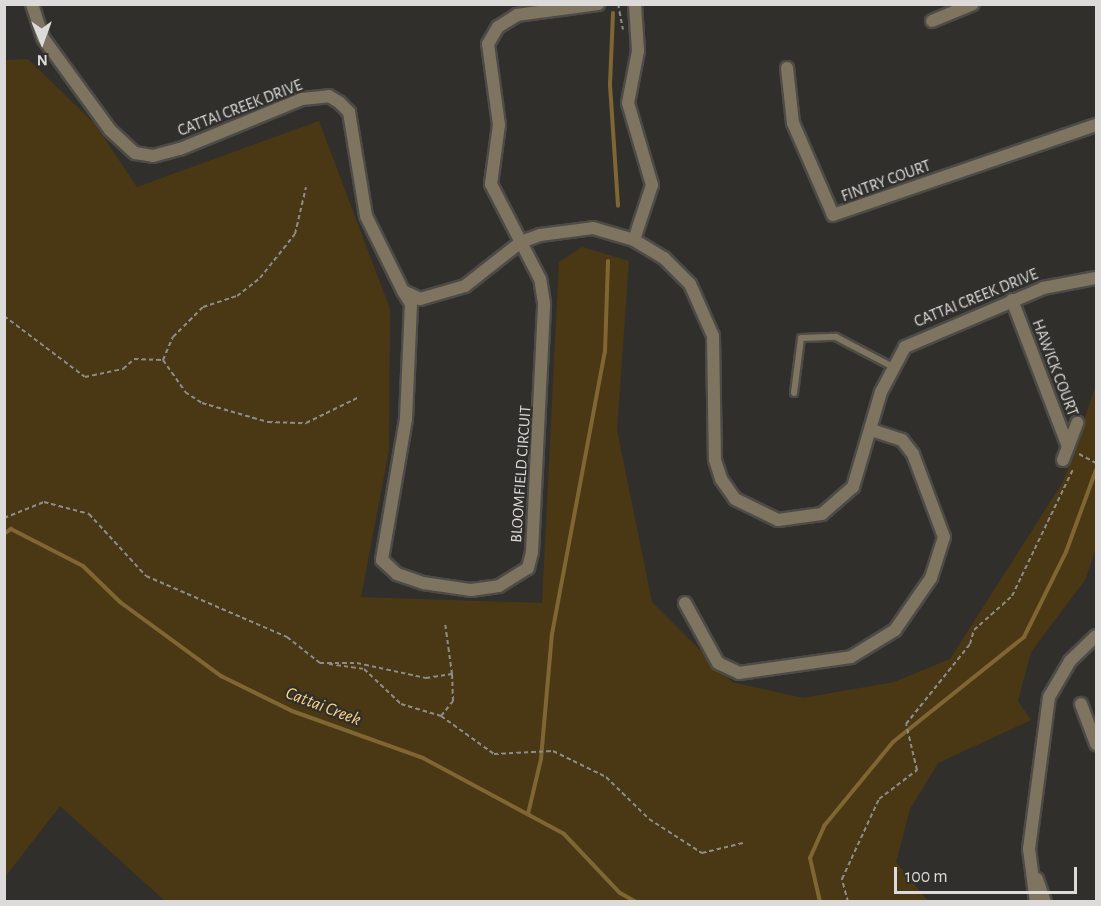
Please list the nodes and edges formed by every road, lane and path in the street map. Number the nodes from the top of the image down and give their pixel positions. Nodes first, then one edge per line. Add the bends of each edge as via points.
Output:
1 (32, 4) edge
2 (598, 4) edge
3 (635, 4) edge
4 (973, 4) edge
5 (932, 21) dead end
6 (787, 68) dead end
7 (1096, 125) edge
8 (306, 187) dead end
9 (634, 240) junction
10 (521, 242) junction
11 (1096, 278) edge
12 (403, 291) junction
13 (1012, 300) junction
14 (4, 316) edge
15 (163, 360) junction
16 (891, 366) junction
17 (794, 393) dead end
18 (359, 397) dead end
19 (1077, 423) dead end
20 (871, 430) junction
21 (1069, 444) junction
22 (1079, 455) junction
23 (1063, 460) dead end
24 (1095, 462) edge
25 (4, 518) edge
26 (685, 603) dead end
27 (445, 623) dead end
28 (1096, 636) edge
29 (320, 663) junction
30 (452, 674) junction
31 (1081, 704) dead end
32 (441, 716) junction
33 (1096, 744) edge
34 (743, 843) dead end
35 (1029, 849) junction
36 (848, 902) edge
37 (1036, 902) edge
38 (1046, 902) edge

1 - 12 street, CATTAI CREEK DRIVE via 43,38 110,130 135,153 153,156 180,149 302,99 329,96 340,103 352,124 366,216
2 - 10 street via 517,15 498,27 488,44 499,125 491,184
3 - 9 street via 638,51 628,103 652,185
4 - 5 street
6 - 7 street, FINTRY COURT via 793,123 833,215
8 - 15 path via 295,234 260,278 237,296 203,307 173,337
9 - 10 street via 593,228
9 - 20 street via 664,258 690,284 704,309 716,362 716,460 735,499 778,520 822,514 853,487
10 - 12 street via 449,294 420,299
10 - 12 street, BLOOMFIELD CIRCUIT via 540,279 544,303 542,416 528,568 499,586 471,590 423,583 397,574 382,560 406,419 411,304
11 - 13 street, CATTAI CREEK DRIVE via 1072,280
13 - 16 street, CATTAI CREEK DRIVE via 924,336
13 - 21 street, HAWICK COURT
14 - 15 path via 85,377 123,369 134,359
15 - 18 path via 184,392 202,403 268,422 306,423
16 - 17 lane via 836,337 801,338
16 - 20 street
19 - 21 street, HAWICK COURT
20 - 26 street via 902,440 913,454 944,537 931,578 895,630 851,657 739,673 718,663
21 - 22 path
21 - 23 street, HAWICK COURT
22 - 24 path
22 - 36 path via 1012,596 974,630 970,644 906,724 917,770 879,799 842,879
25 - 29 path via 44,502 89,514 146,576 287,638
27 - 30 path
28 - 35 street via 1070,661 1049,697
29 - 30 path via 357,663 426,678
29 - 32 path via 364,669 401,704
30 - 32 path via 453,701
31 - 33 street
32 - 34 path via 494,754 553,751 606,777 649,819 702,853
35 - 37 street
35 - 38 street

